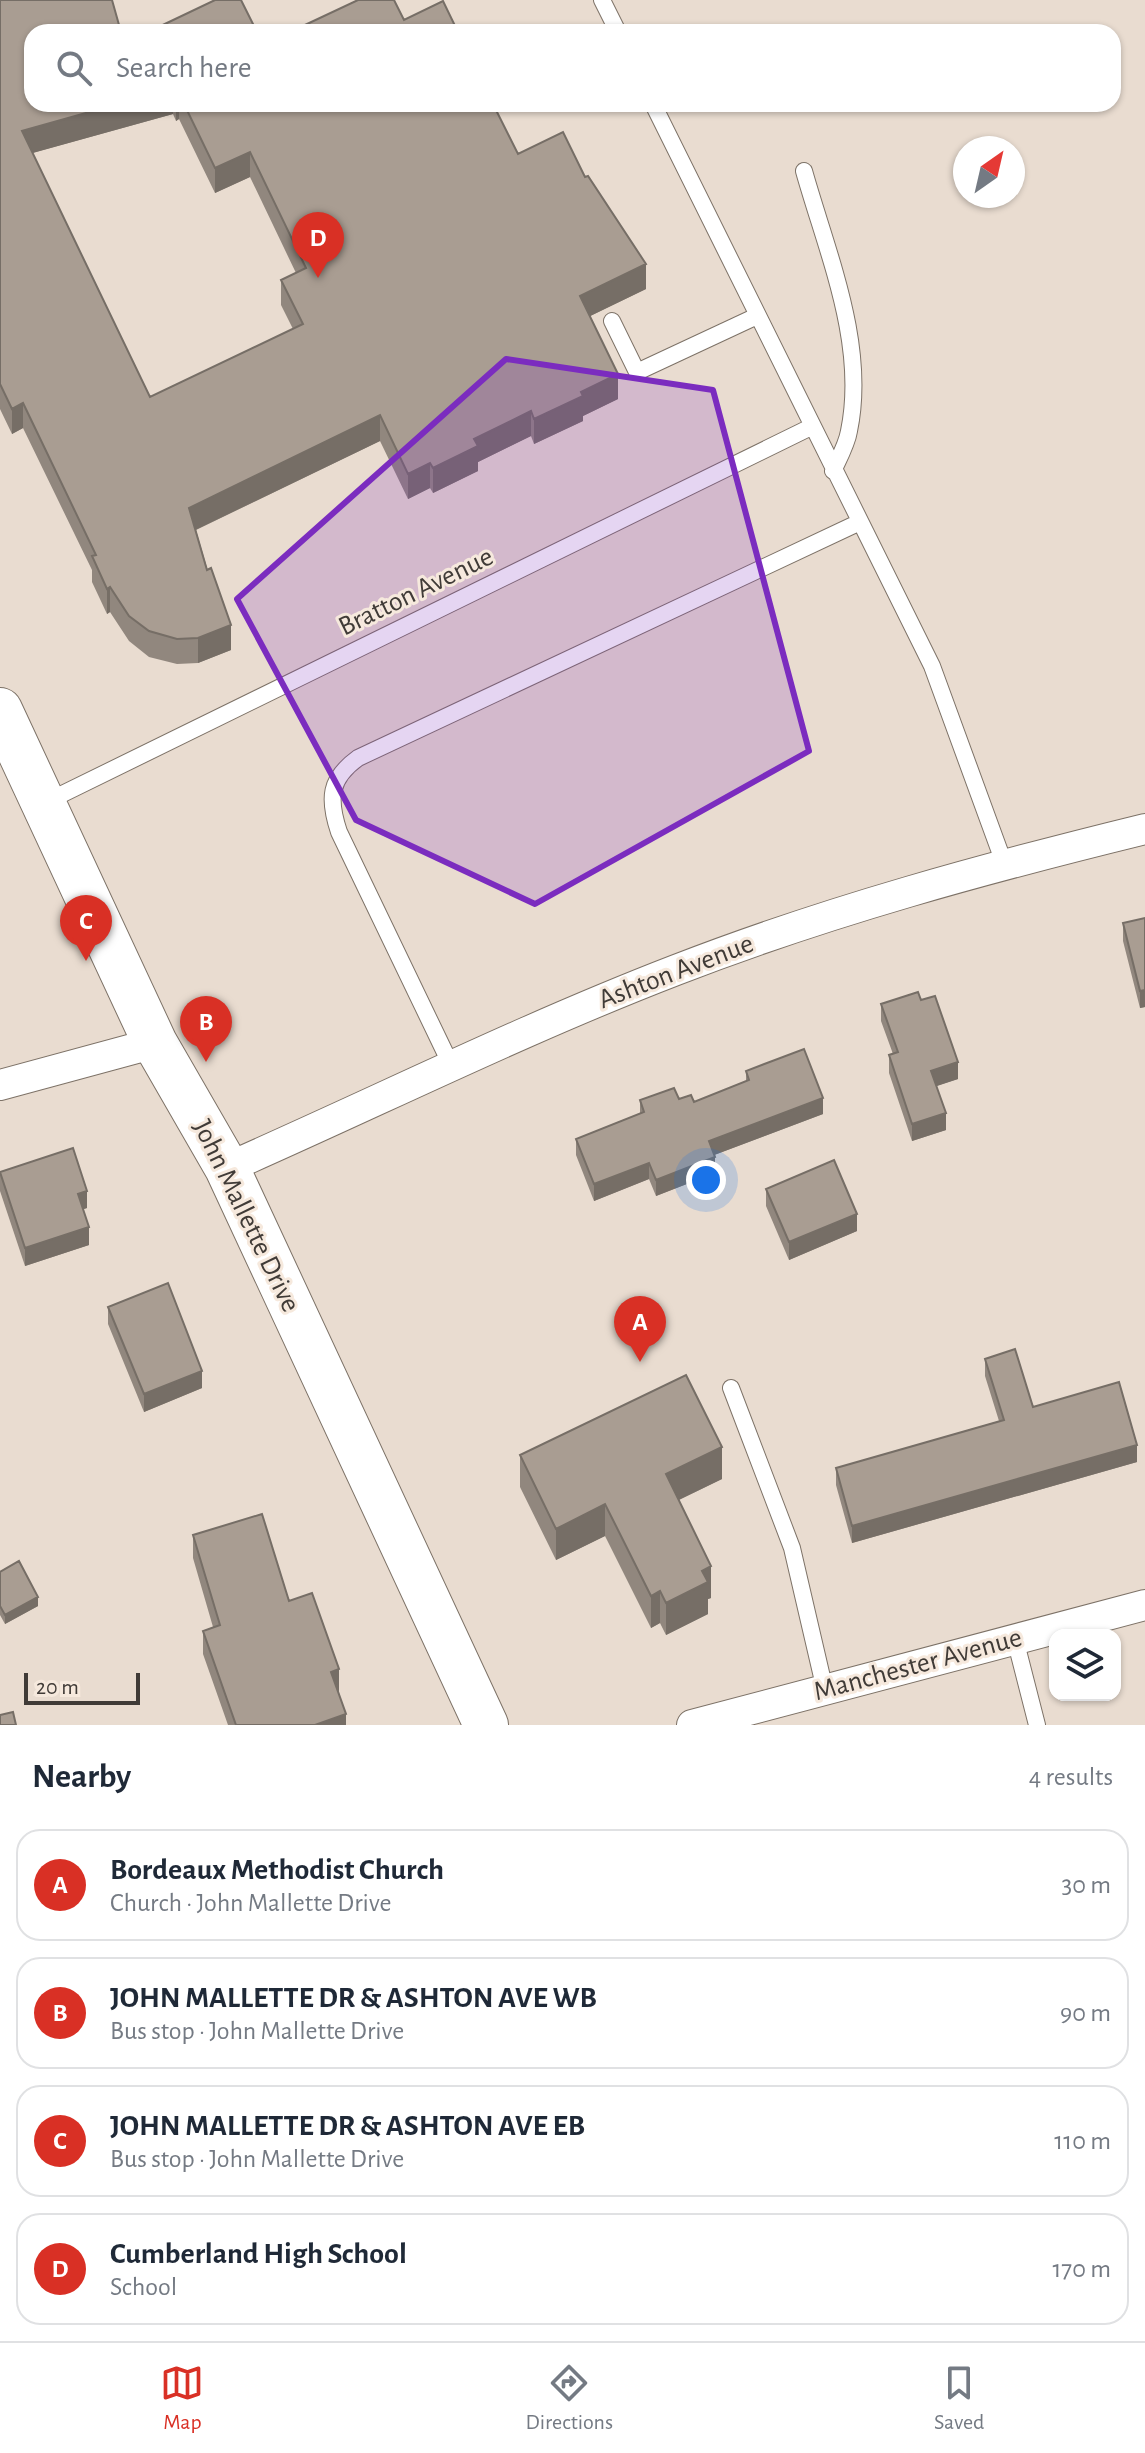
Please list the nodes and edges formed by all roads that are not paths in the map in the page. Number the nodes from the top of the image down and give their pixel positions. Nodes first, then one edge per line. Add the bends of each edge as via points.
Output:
1 (602, 0) edge
2 (614, 24) edge
3 (657, 112) edge
4 (804, 171) dead end
5 (757, 316) junction
6 (612, 321) dead end
7 (811, 427) junction
8 (833, 471) junction
9 (860, 522) junction
10 (0, 710) edge
11 (44, 803) junction
12 (1145, 829) edge
13 (1004, 863) junction
14 (155, 1043) junction
15 (451, 1065) junction
16 (0, 1085) edge
17 (227, 1168) junction
18 (731, 1388) dead end
19 (1145, 1605) edge
20 (1015, 1639) junction
21 (825, 1690) junction
22 (486, 1725) edge
23 (692, 1725) edge
24 (1037, 1725) edge

1 - 2 lane
3 - 5 lane
4 - 8 lane via 845,316 853,371 849,434
5 - 6 lane via 637,372
5 - 7 lane
7 - 8 lane
7 - 11 lane, Bratton Avenue
8 - 9 lane
9 - 13 lane via 932,666
9 - 15 lane via 343,769 331,797 339,832
10 - 11 street, John Mallette Drive
11 - 14 street, John Mallette Drive
12 - 13 street, Ashton Avenue
13 - 15 street, Ashton Avenue via 748,944
14 - 16 street
14 - 17 street, John Mallette Drive
15 - 17 street, Ashton Avenue
17 - 22 street, John Mallette Drive
18 - 21 lane via 792,1548
19 - 20 street, Manchester Avenue
20 - 21 street, Manchester Avenue
20 - 24 lane
21 - 23 street, Manchester Avenue

